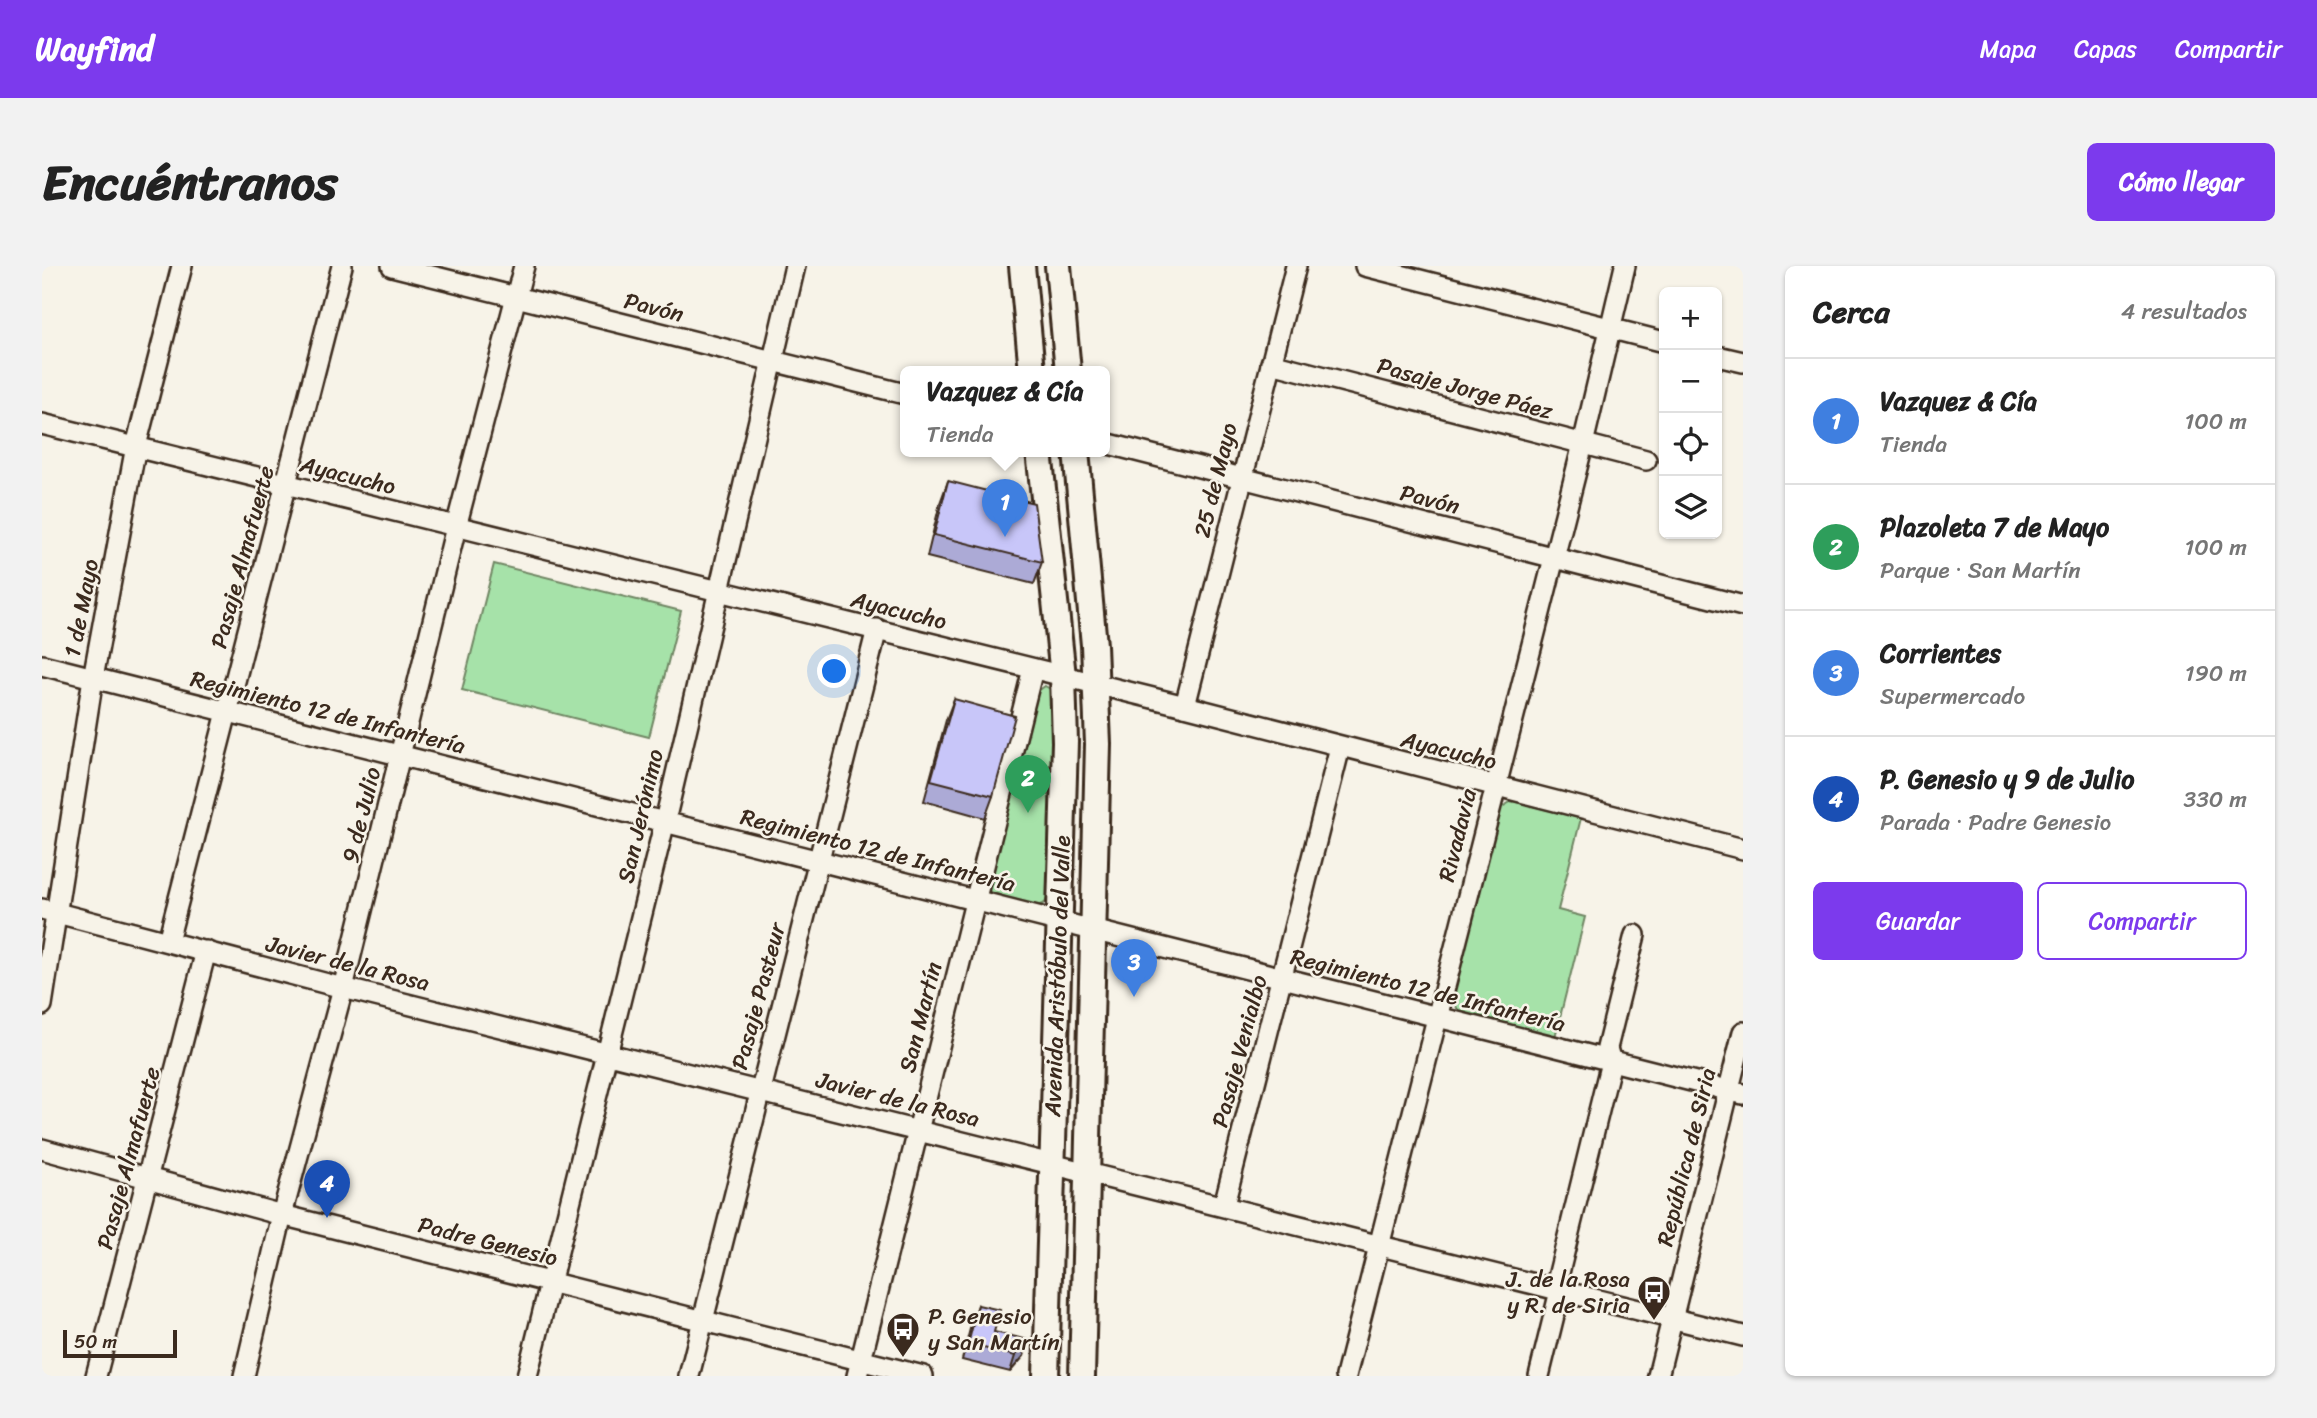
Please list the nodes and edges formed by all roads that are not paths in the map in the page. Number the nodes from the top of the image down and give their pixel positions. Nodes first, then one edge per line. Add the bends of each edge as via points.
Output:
1 (182, 266) edge
2 (342, 266) edge
3 (392, 266) edge
4 (524, 266) edge
5 (795, 266) edge
6 (1022, 266) edge
7 (1058, 266) edge
8 (1296, 266) edge
9 (1365, 266) edge
10 (1625, 266) edge
11 (517, 298) junction
12 (1610, 328) junction
13 (1659, 341) edge
14 (1722, 357) edge
15 (772, 361) junction
16 (1743, 362) edge
17 (1271, 363) junction
18 (1032, 366) edge
19 (1068, 366) edge
20 (900, 393) edge
21 (42, 424) edge
22 (1110, 444) edge
23 (1583, 444) junction
24 (136, 446) junction
25 (1040, 457) edge
26 (1077, 457) edge
27 (1646, 460) dead end
28 (1241, 476) junction
29 (286, 485) junction
30 (456, 527) junction
31 (1554, 556) junction
32 (718, 590) junction
33 (1743, 606) edge
34 (877, 629) junction
35 (42, 665) edge
36 (1032, 669) junction
37 (1063, 676) junction
38 (93, 678) junction
39 (1097, 685) junction
40 (1185, 706) junction
41 (227, 711) junction
42 (1340, 747) junction
43 (401, 756) junction
44 (1495, 787) junction
45 (665, 821) junction
46 (1743, 849) edge
47 (819, 860) junction
48 (974, 899) junction
49 (48, 911) edge
50 (1058, 921) junction
51 (1095, 930) junction
52 (1635, 935) dead end
53 (168, 941) junction
54 (206, 951) junction
55 (1284, 979) junction
56 (343, 988) junction
57 (42, 1005) edge
58 (1436, 1016) junction
59 (1743, 1032) edge
60 (607, 1052) junction
61 (1611, 1062) junction
62 (758, 1090) junction
63 (1735, 1093) edge
64 (918, 1130) junction
65 (42, 1149) edge
66 (1051, 1162) junction
67 (1089, 1171) junction
68 (148, 1178) junction
69 (1224, 1205) junction
70 (282, 1215) junction
71 (1380, 1244) junction
72 (550, 1281) junction
73 (1560, 1291) junction
74 (1671, 1318) junction
75 (702, 1320) junction
76 (1743, 1336) edge
77 (859, 1368) edge
78 (96, 1376) edge
79 (244, 1376) edge
80 (527, 1376) edge
81 (689, 1376) edge
82 (923, 1376) edge
83 (1046, 1376) edge
84 (1082, 1376) edge
85 (1346, 1376) edge
86 (1539, 1376) edge
87 (1658, 1376) edge

1 - 24 street, 1 de Mayo
2 - 29 street, Pasaje Almafuerte
3 - 11 street, Pavón
4 - 11 street, 9 de Julio
5 - 15 street, San Jerónimo
6 - 18 main road
7 - 19 main road
8 - 17 street, 25 de Mayo
9 - 12 street
10 - 12 street, Rivadavia
11 - 15 street, Pavón
11 - 30 street, 9 de Julio
12 - 13 street
12 - 23 street, Rivadavia
14 - 16 street
15 - 20 street, Pavón
15 - 32 street, San Jerónimo
17 - 23 street, Pasaje Jorge Páez
17 - 28 street, 25 de Mayo
21 - 24 street, Ayacucho
22 - 28 street, Pavón
23 - 27 street, Pasaje Jorge Páez
23 - 31 street, Rivadavia
24 - 29 street, Ayacucho
24 - 38 street, 1 de Mayo
25 - 37 main road, Avenida Aristóbulo del Valle
26 - 39 main road, Avenida Aristóbulo del Valle
28 - 31 street, Pavón
28 - 40 street, 25 de Mayo
29 - 30 street, Ayacucho
29 - 41 street, Pasaje Almafuerte
30 - 32 street, Ayacucho
30 - 43 street, 9 de Julio
31 - 33 street, Pavón
31 - 44 street, Rivadavia
32 - 34 street, Ayacucho
32 - 45 street, San Jerónimo
34 - 36 street, Ayacucho
34 - 47 street, Pasaje Pasteur
35 - 38 street, Regimiento 12 de Infantería
36 - 37 street, Ayacucho
36 - 48 street, San Martín
37 - 39 street, Ayacucho
37 - 50 main road, Avenida Aristóbulo del Valle
38 - 41 street, Regimiento 12 de Infantería
38 - 49 street, 1 de Mayo
39 - 40 street, Ayacucho
39 - 51 main road, Avenida Aristóbulo del Valle
40 - 42 street, Ayacucho
41 - 43 street, Regimiento 12 de Infantería
41 - 53 street, Pasaje Almafuerte
42 - 44 street, Ayacucho
42 - 55 street, Pasaje Venialbo
43 - 45 street, Regimiento 12 de Infantería
43 - 56 street, 9 de Julio
44 - 46 street, Ayacucho
44 - 58 street, Rivadavia
45 - 47 street, Regimiento 12 de Infantería
45 - 60 street, San Jerónimo
47 - 48 street, Regimiento 12 de Infantería
47 - 62 street, Pasaje Pasteur
48 - 50 street, Regimiento 12 de Infantería
48 - 64 street, San Martín
49 - 53 street, Javier de la Rosa
49 - 57 street, 1 de Mayo
50 - 51 street, Regimiento 12 de Infantería
50 - 66 main road, Avenida Aristóbulo del Valle
51 - 55 street, Regimiento 12 de Infantería
51 - 67 main road, Avenida Aristóbulo del Valle
52 - 61 street via 1606,1048
53 - 54 street, Javier de la Rosa
54 - 56 street, Javier de la Rosa
54 - 68 street, Pasaje Almafuerte
55 - 58 street, Regimiento 12 de Infantería
55 - 69 street, Pasaje Venialbo
56 - 60 street, Javier de la Rosa
56 - 70 street, 9 de Julio
58 - 61 street, Regimiento 12 de Infantería
58 - 71 street, Rivadavia
59 - 63 street, República de Siria
60 - 62 street, Javier de la Rosa
60 - 72 street, San Jerónimo
61 - 63 street, Regimiento 12 de Infantería
61 - 73 street via 1558,1277
62 - 64 street, Javier de la Rosa
62 - 75 street, Pasaje Pasteur
63 - 74 street, República de Siria
64 - 66 street, Javier de la Rosa
64 - 77 street, San Martín
65 - 68 street, Padre Genesio
66 - 67 street, Javier de la Rosa
66 - 83 main road, Avenida Aristóbulo del Valle
67 - 69 street, Javier de la Rosa
67 - 84 main road, Avenida Aristóbulo del Valle
68 - 70 street, Padre Genesio
68 - 78 street, Pasaje Almafuerte
69 - 71 street, Javier de la Rosa
70 - 72 street, Padre Genesio
70 - 79 street, 9 de Julio
71 - 73 street, Javier de la Rosa
71 - 85 street, Rivadavia
72 - 75 street, Padre Genesio
72 - 80 street, San Jerónimo
73 - 74 street, Javier de la Rosa
73 - 86 street
74 - 76 street, Javier de la Rosa
74 - 87 street, República de Siria
75 - 77 street, Padre Genesio
75 - 81 street, Pasaje Pasteur
77 - 82 street, Padre Genesio

